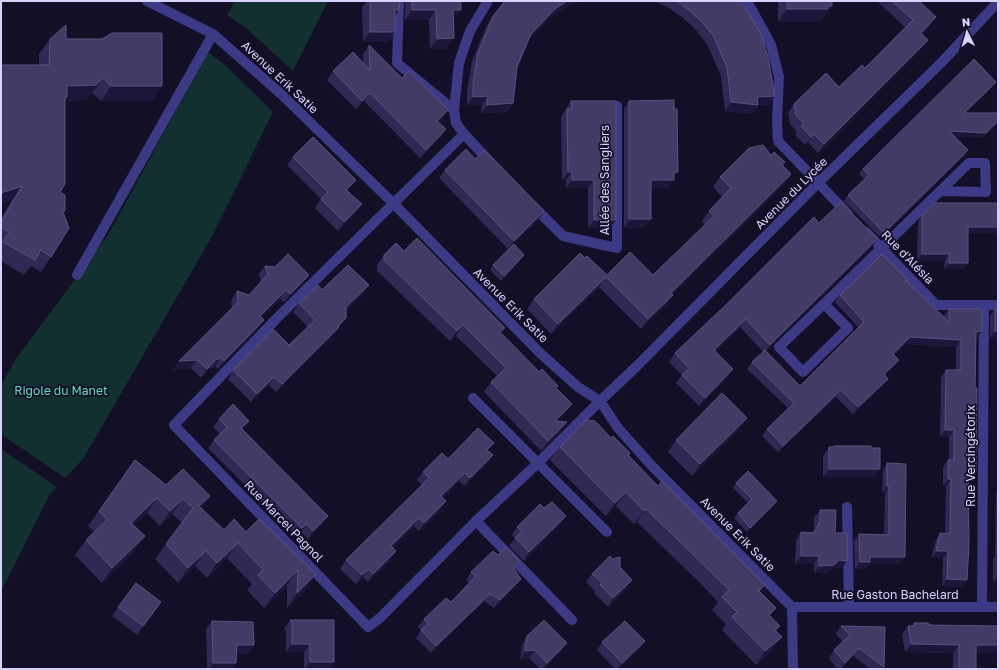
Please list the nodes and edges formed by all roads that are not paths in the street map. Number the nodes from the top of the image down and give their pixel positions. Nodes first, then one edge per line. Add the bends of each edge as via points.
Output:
1 (147, 1) edge
2 (399, 1) edge
3 (488, 1) edge
4 (747, 1) edge
5 (998, 2) edge
6 (213, 34) junction
7 (617, 106) edge
8 (454, 110) junction
9 (464, 134) junction
10 (497, 168) edge
11 (818, 183) junction
12 (940, 191) junction
13 (524, 197) edge
14 (394, 204) junction
15 (881, 248) junction
16 (77, 276) dead end
17 (824, 304) junction
18 (984, 305) junction
19 (998, 305) edge
20 (473, 398) dead end
21 (600, 401) junction
22 (538, 463) junction
23 (847, 507) dead end
24 (476, 521) junction
25 (607, 532) dead end
26 (792, 606) junction
27 (848, 607) junction
28 (982, 607) junction
29 (998, 607) edge
30 (572, 620) dead end
31 (793, 669) edge

1 - 6 street, Avenue Erik Satie
2 - 8 street via 397,63
3 - 8 street via 470,31 459,63
4 - 11 street, Rue d'Alésia via 771,45 779,77 778,141
5 - 11 street, Avenue du Lycée via 937,67
6 - 14 street, Avenue Erik Satie via 281,94
6 - 16 street
7 - 13 street, Allée des Sangliers via 617,248 563,236
8 - 9 street via 456,123
9 - 10 street
9 - 14 street
11 - 15 street, Rue d'Alésia
11 - 21 street, Avenue du Lycée via 638,366
12 - 12 street via 969,163 985,163 986,192
12 - 15 street
14 - 21 street, Avenue Erik Satie via 540,353 578,387
14 - 24 street, Rue Marcel Pagnol via 276,319 174,425 368,627
15 - 17 street
15 - 18 street, Rue d'Alésia via 936,305
17 - 17 street via 848,328 803,372 779,347
18 - 19 street, Rue d'Alésia
18 - 28 street, Rue Vercingétorix
20 - 22 street
21 - 22 street, Rue Marcel Pagnol
21 - 26 street, Avenue Erik Satie via 618,428 651,464
22 - 24 street, Rue Marcel Pagnol
22 - 25 street
23 - 27 street
24 - 30 street
26 - 27 street, Rue Gaston Bachelard
26 - 31 street
27 - 28 street, Rue Gaston Bachelard
28 - 29 street, Rue Gaston Bachelard

